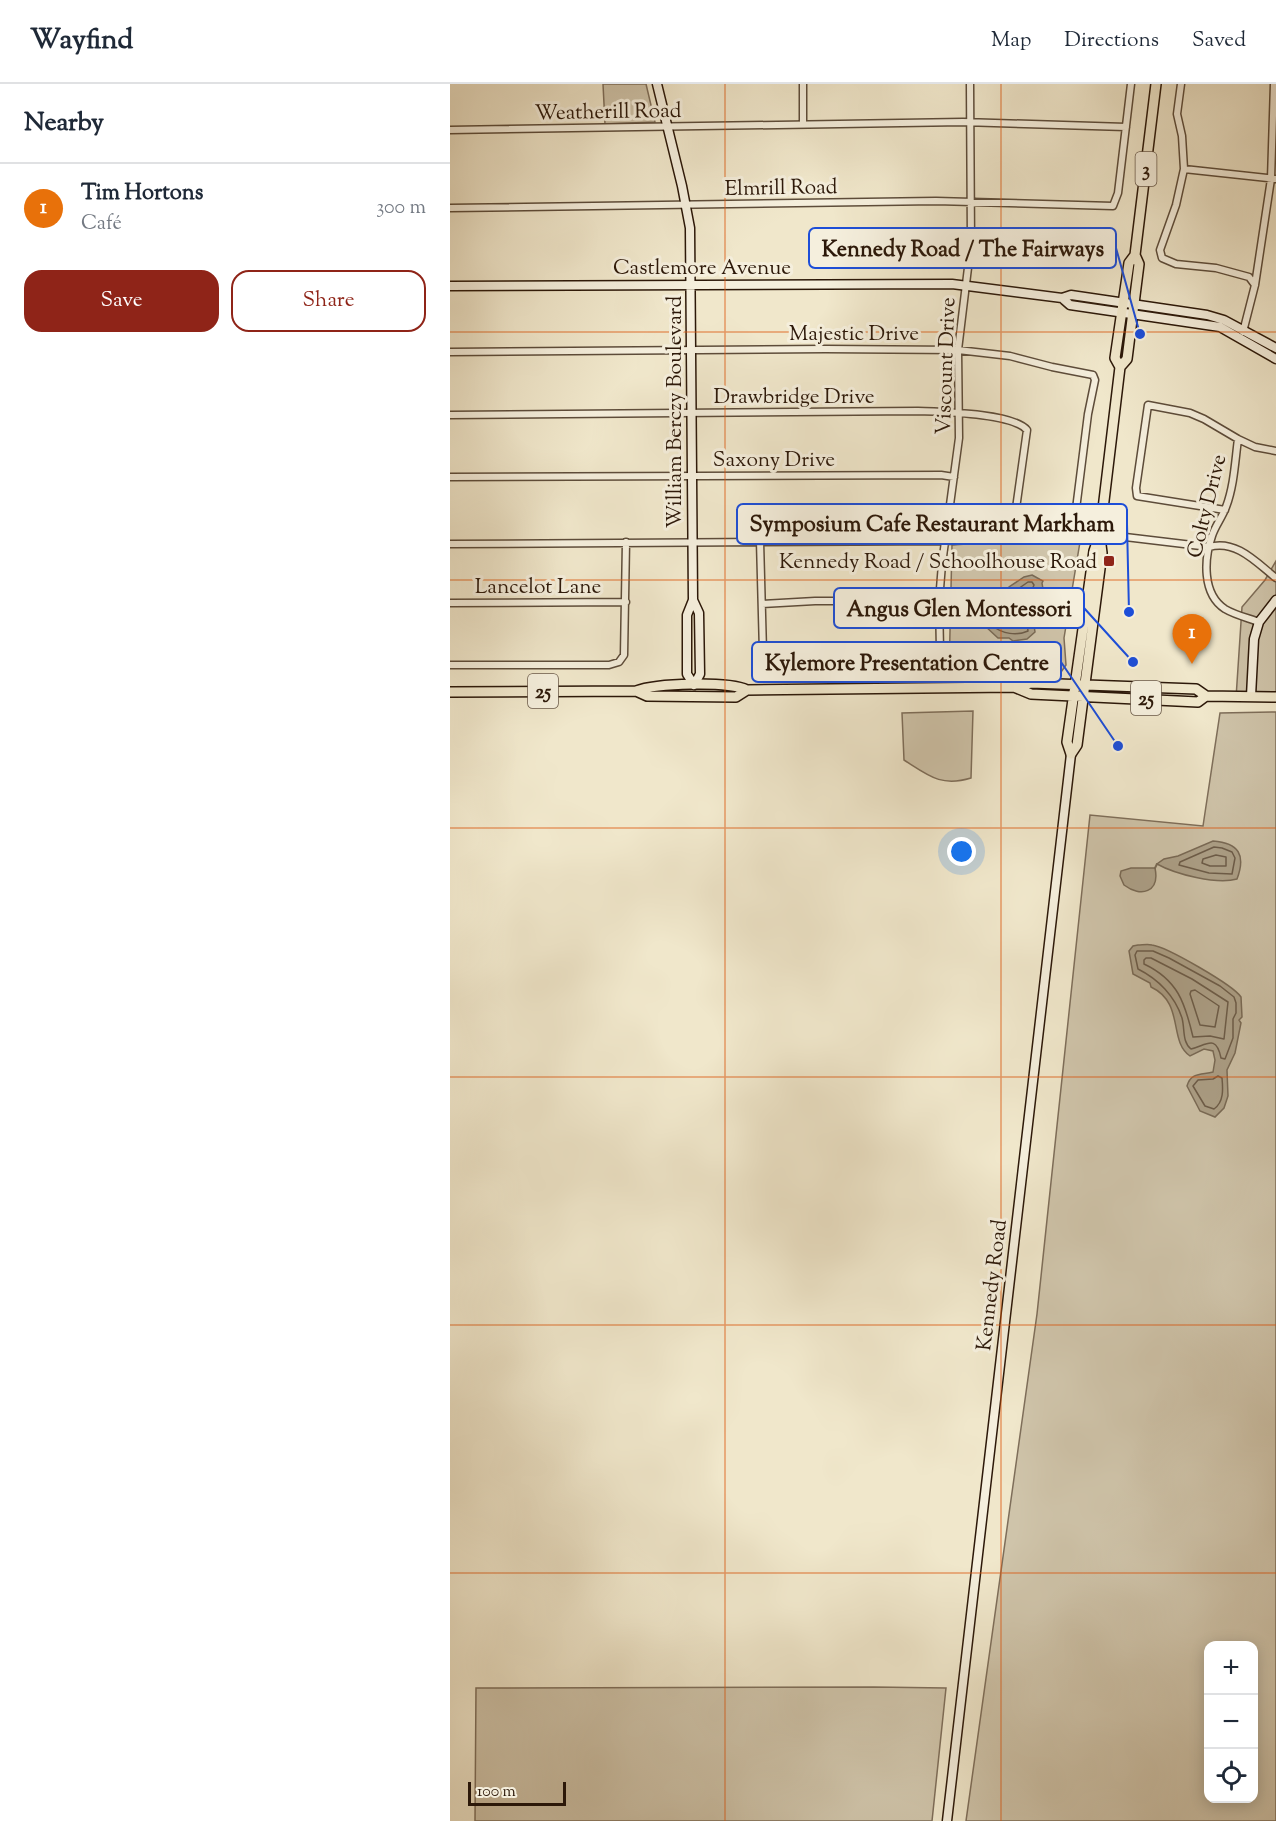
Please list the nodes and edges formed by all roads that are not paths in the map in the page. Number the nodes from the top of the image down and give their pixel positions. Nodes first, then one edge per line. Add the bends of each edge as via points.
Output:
1 (657, 84) edge
2 (803, 84) edge
3 (970, 84) edge
4 (1131, 84) edge
5 (1156, 84) edge
6 (1180, 84) edge
7 (1274, 84) edge
8 (970, 122) junction
9 (803, 124) junction
10 (667, 127) junction
11 (1126, 127) junction
12 (450, 130) edge
13 (1184, 169) junction
14 (1273, 179) edge
15 (971, 202) junction
16 (686, 205) junction
17 (450, 208) edge
18 (1135, 255) junction
19 (691, 285) junction
20 (965, 285) junction
21 (1255, 285) junction
22 (450, 286) edge
23 (1123, 308) junction
24 (1133, 309) junction
25 (1242, 334) junction
26 (1276, 348) edge
27 (958, 350) junction
28 (691, 351) junction
29 (450, 352) edge
30 (1276, 359) edge
31 (1120, 367) junction
32 (692, 413) junction
33 (958, 413) junction
34 (450, 415) edge
35 (1238, 440) junction
36 (1276, 451) edge
37 (693, 476) junction
38 (450, 477) edge
39 (954, 477) junction
40 (1225, 510) junction
41 (1100, 534) junction
42 (1012, 537) junction
43 (760, 541) junction
44 (945, 541) junction
45 (626, 542) junction
46 (693, 542) junction
47 (450, 544) edge
48 (1209, 548) junction
49 (1276, 578) edge
50 (1276, 600) edge
51 (939, 601) junction
52 (626, 602) junction
53 (450, 603) edge
54 (762, 604) junction
55 (1259, 622) junction
56 (450, 665) edge
57 (1081, 684) junction
58 (694, 685) junction
59 (1013, 687) junction
60 (747, 690) junction
61 (636, 691) junction
62 (450, 692) edge
63 (1079, 694) junction
64 (1206, 696) junction
65 (1251, 696) junction
66 (1276, 697) edge
67 (1071, 754) joint
68 (947, 1821) edge

1 - 10 street, William Berczy Boulevard
2 - 9 street
3 - 8 street, Viscount Drive
4 - 11 street
5 - 18 main road, Kennedy Road / 3
6 - 13 street via 1177,114
7 - 14 street
8 - 9 street, Weatherill Road
8 - 11 street, Weatherill Road
8 - 15 street, Viscount Drive
9 - 10 street, Weatherill Road
10 - 12 street, Weatherill Road
10 - 16 street, William Berczy Boulevard
11 - 15 street, Elmrill Road via 1113,206
13 - 14 street
13 - 21 street via 1160,250 1162,258 1250,277
14 - 21 street
15 - 16 street, Elmrill Road
15 - 20 street, Viscount Drive
16 - 17 street, Elmrill Road
16 - 19 street, William Berczy Boulevard
18 - 23 main road, Kennedy Road / 3 via 1129,263
18 - 24 main road, Kennedy Road / 3 via 1139,264
19 - 20 street, Castlemore Avenue
19 - 22 street, Castlemore Avenue
19 - 28 street, William Berczy Boulevard
20 - 23 street, Castlemore Avenue via 1062,298 1071,295
20 - 27 street, Viscount Drive
21 - 25 street
23 - 24 street, Castlemore Avenue
23 - 31 main road, Kennedy Road / 3 via 1115,358
24 - 25 street, Castlemore Avenue
24 - 31 main road, Kennedy Road / 3 via 1127,359
25 - 26 street
25 - 30 street
27 - 28 street, Majestic Drive
27 - 33 street, Viscount Drive
27 - 42 street, Majestic Drive via 1010,356 1094,375 1071,534
28 - 29 street, Majestic Drive
28 - 32 street, William Berczy Boulevard
31 - 41 main road, Kennedy Road / 3
32 - 33 street, Drawbridge Drive
32 - 34 street, Drawbridge Drive
32 - 37 street, William Berczy Boulevard
33 - 39 street, Viscount Drive
33 - 42 street, Drawbridge Drive via 1018,422 1027,430
35 - 36 street
35 - 40 street, Colty Drive
35 - 40 street via 1197,416 1148,405 1137,495
37 - 38 street, Saxony Drive
37 - 39 street, Saxony Drive
37 - 46 street, William Berczy Boulevard
39 - 44 street, Viscount Drive
40 - 48 street, Colty Drive
41 - 48 street
41 - 57 main road, Kennedy Road / 3 via 1094,551
42 - 44 street
43 - 44 street
43 - 46 street
43 - 54 street
44 - 51 street, Viscount Drive
45 - 46 street
45 - 47 street
45 - 52 street
46 - 58 street, William Berczy Boulevard via 693,600 699,613 700,674
48 - 49 street via 1230,546
48 - 55 street, Colty Drive via 1207,577 1213,596 1224,609
50 - 55 street
51 - 54 street
51 - 54 street, Viscount Drive via 940,655 923,663 768,659 763,652
52 - 53 street, Lancelot Lane
52 - 56 street via 624,655 615,664
55 - 65 street via 1254,639
57 - 59 main road, 25 via 1031,682
57 - 63 main road, Kennedy Road / 3
57 - 64 main road, 25 via 1196,689
58 - 60 main road, 25 via 737,685
58 - 61 main road, 25
59 - 60 main road, 25
59 - 63 main road, 25 via 1031,694
60 - 61 main road, 25 via 736,698 647,696
61 - 62 main road, 25
63 - 64 main road, 25 via 1198,702
63 - 67 main road, Kennedy Road / 3 via 1067,742
64 - 65 main road, 25
65 - 66 main road, 25
67 - 68 street, Kennedy Road / 3

